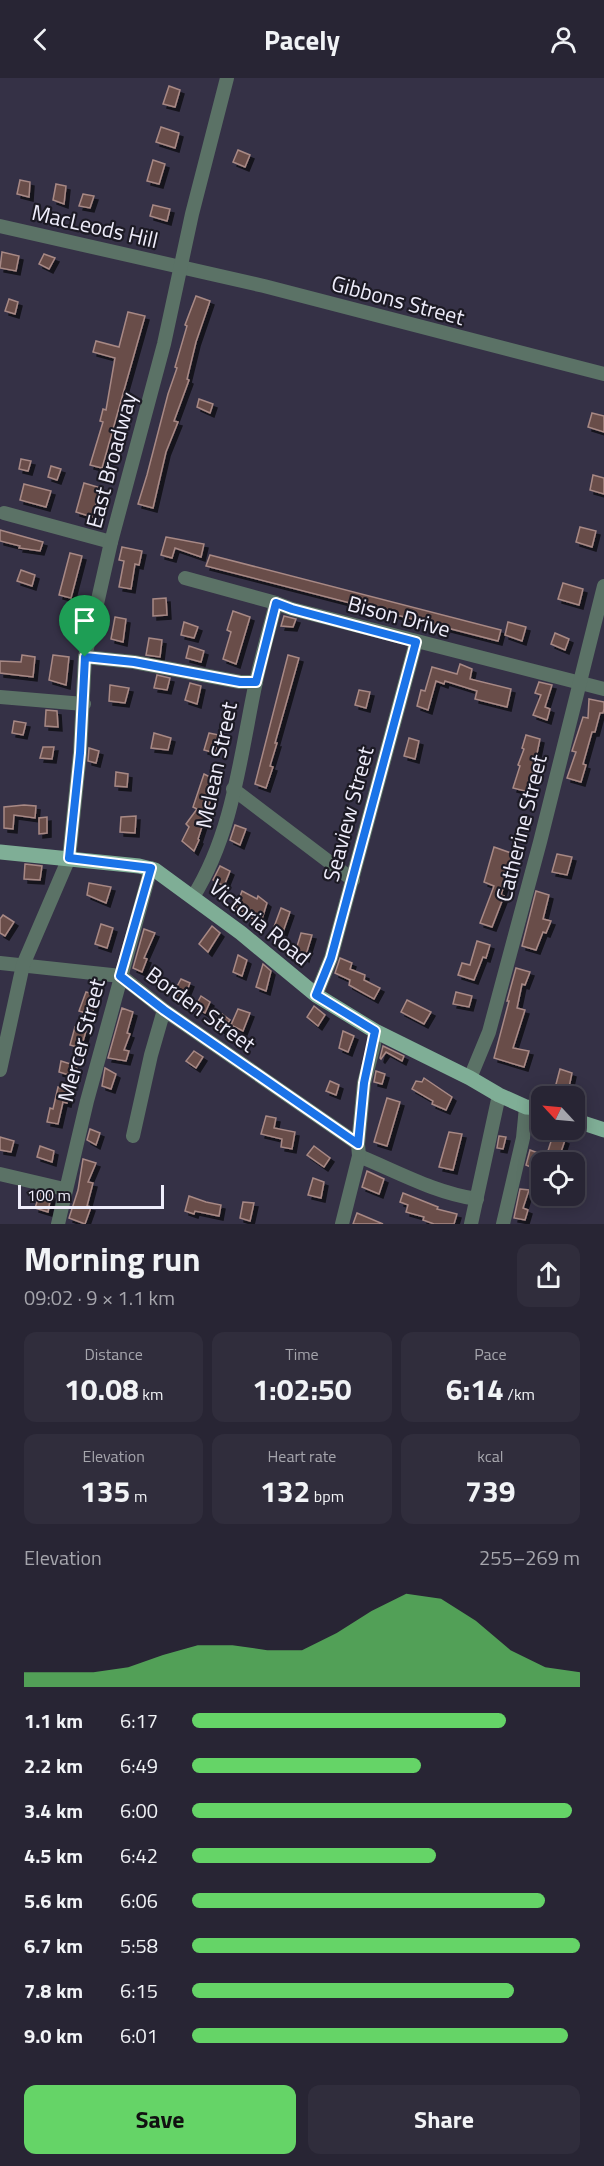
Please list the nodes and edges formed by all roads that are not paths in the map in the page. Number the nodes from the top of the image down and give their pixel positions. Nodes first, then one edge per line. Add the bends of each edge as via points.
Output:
1 (227, 78) edge
2 (0, 226) edge
3 (182, 267) junction
4 (604, 374) edge
5 (4, 513) dead end
6 (111, 542) junction
7 (185, 578) dead end
8 (604, 586) edge
9 (276, 603) junction
10 (416, 642) junction
11 (85, 657) junction
12 (256, 682) junction
13 (579, 684) junction
14 (604, 689) edge
15 (0, 697) edge
16 (84, 704) junction
17 (233, 789) junction
18 (0, 852) edge
19 (69, 858) junction
20 (151, 868) junction
21 (353, 880) junction
22 (194, 897) junction
23 (0, 963) edge
24 (23, 965) junction
25 (120, 976) junction
26 (316, 995) junction
27 (164, 1010) junction
28 (375, 1031) junction
29 (0, 1070) edge
30 (470, 1077) junction
31 (498, 1095) junction
32 (531, 1107) edge
33 (531, 1116) edge
34 (585, 1124) edge
35 (604, 1130) edge
36 (133, 1136) dead end
37 (358, 1150) junction
38 (0, 1174) edge
39 (64, 1189) junction
40 (477, 1199) junction
41 (58, 1224) edge
42 (342, 1224) edge
43 (471, 1224) edge
44 (502, 1224) edge

1 - 3 street, East Broadway
2 - 3 street, MacLeods Hill
3 - 4 street, Gibbons Street
3 - 6 street, East Broadway
5 - 6 street
6 - 11 street, East Broadway
7 - 9 street, Bison Drive
8 - 13 street, Catherine Street
9 - 10 street, Bison Drive
9 - 12 street, Mclean Street
10 - 13 street, Bison Drive
10 - 21 street, Seaview Street
11 - 12 street
11 - 16 street, East Broadway
12 - 17 street, Mclean Street
13 - 14 street, Bison Drive
13 - 30 street, Catherine Street via 489,1032
15 - 16 street
16 - 19 street, East Broadway
17 - 21 street
17 - 22 street, Mclean Street via 223,836
18 - 19 main road, Victoria Road
19 - 20 main road, Victoria Road
19 - 24 street, East Broadway
20 - 22 main road, Victoria Road
20 - 25 street, Mercer Street
21 - 26 street, Seaview Street via 329,966
22 - 26 main road, Victoria Road
23 - 24 street, Borden Street
24 - 25 street, Borden Street
24 - 29 street, East Broadway
25 - 27 street, Borden Street
25 - 39 street, Mercer Street
26 - 28 main road, Victoria Road
27 - 36 street
27 - 37 street, Borden Street
28 - 30 main road, Victoria Road
28 - 37 street via 364,1083
30 - 31 main road, Victoria Road
31 - 32 main road, Victoria Road
31 - 40 street
33 - 44 street
34 - 35 main road
37 - 40 street, Borden Street via 443,1192
37 - 42 street
38 - 39 street
39 - 41 street, Mercer Street
40 - 43 street

